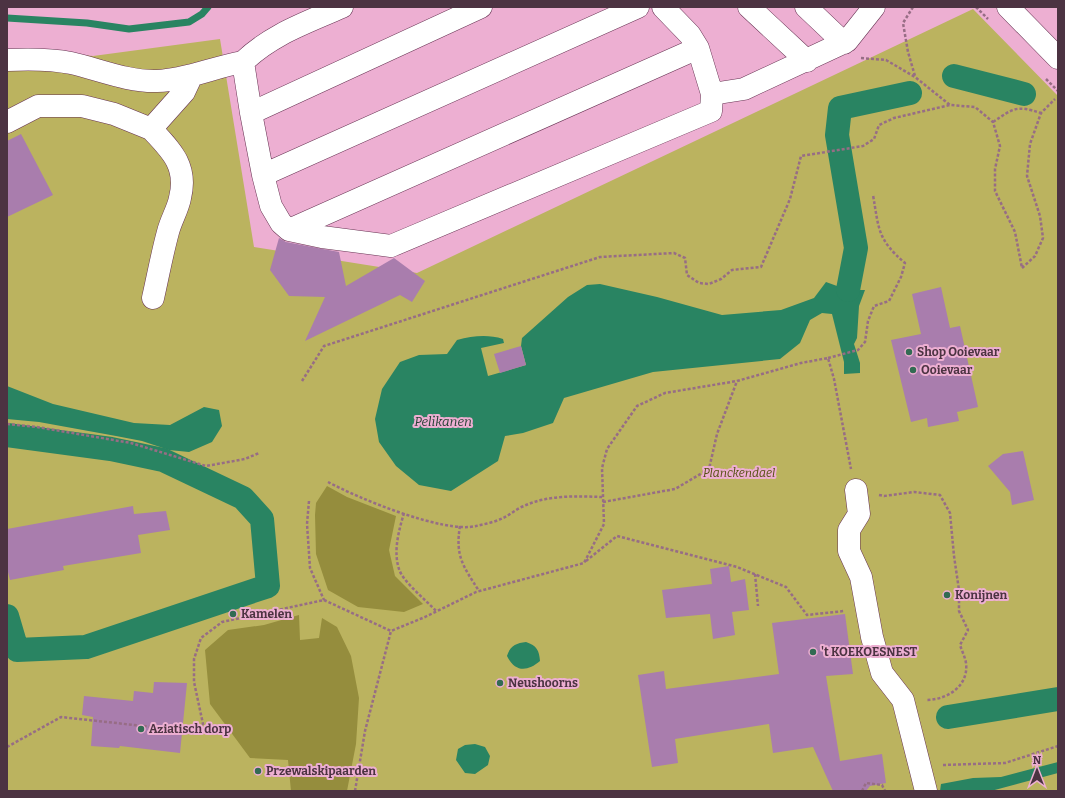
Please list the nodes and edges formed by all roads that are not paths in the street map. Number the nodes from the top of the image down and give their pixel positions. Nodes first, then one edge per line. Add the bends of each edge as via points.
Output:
1 (342, 7) edge
2 (481, 7) edge
3 (638, 7) edge
4 (663, 7) edge
5 (749, 7) edge
6 (806, 7) edge
7 (874, 7) edge
8 (1008, 7) edge
9 (698, 48) junction
10 (850, 50) junction
11 (1058, 58) edge
12 (7, 60) edge
13 (807, 61) junction
14 (243, 62) junction
15 (192, 75) junction
16 (712, 94) junction
17 (251, 113) junction
18 (7, 122) edge
19 (150, 129) junction
20 (263, 175) junction
21 (289, 230) junction
22 (153, 298) dead end
23 (856, 490) road end
24 (926, 791) edge

1 - 14 main road via 272,38
2 - 17 main road
3 - 20 main road
4 - 9 main road via 690,35
5 - 13 main road
6 - 10 main road
7 - 10 main road via 852,36
8 - 11 main road
9 - 16 main road
9 - 21 main road
10 - 13 main road
12 - 15 main road via 69,63 157,81
13 - 16 main road via 744,89
14 - 15 main road
14 - 17 main road
15 - 19 main road via 184,92
16 - 21 main road via 711,111 391,246
17 - 20 main road
18 - 19 main road via 38,106 82,106 114,114
19 - 22 main road via 180,165 183,183 168,231
20 - 21 main road via 271,206
23 - 24 main road via 859,514 850,530 849,552 861,577 872,637 882,673 903,700

